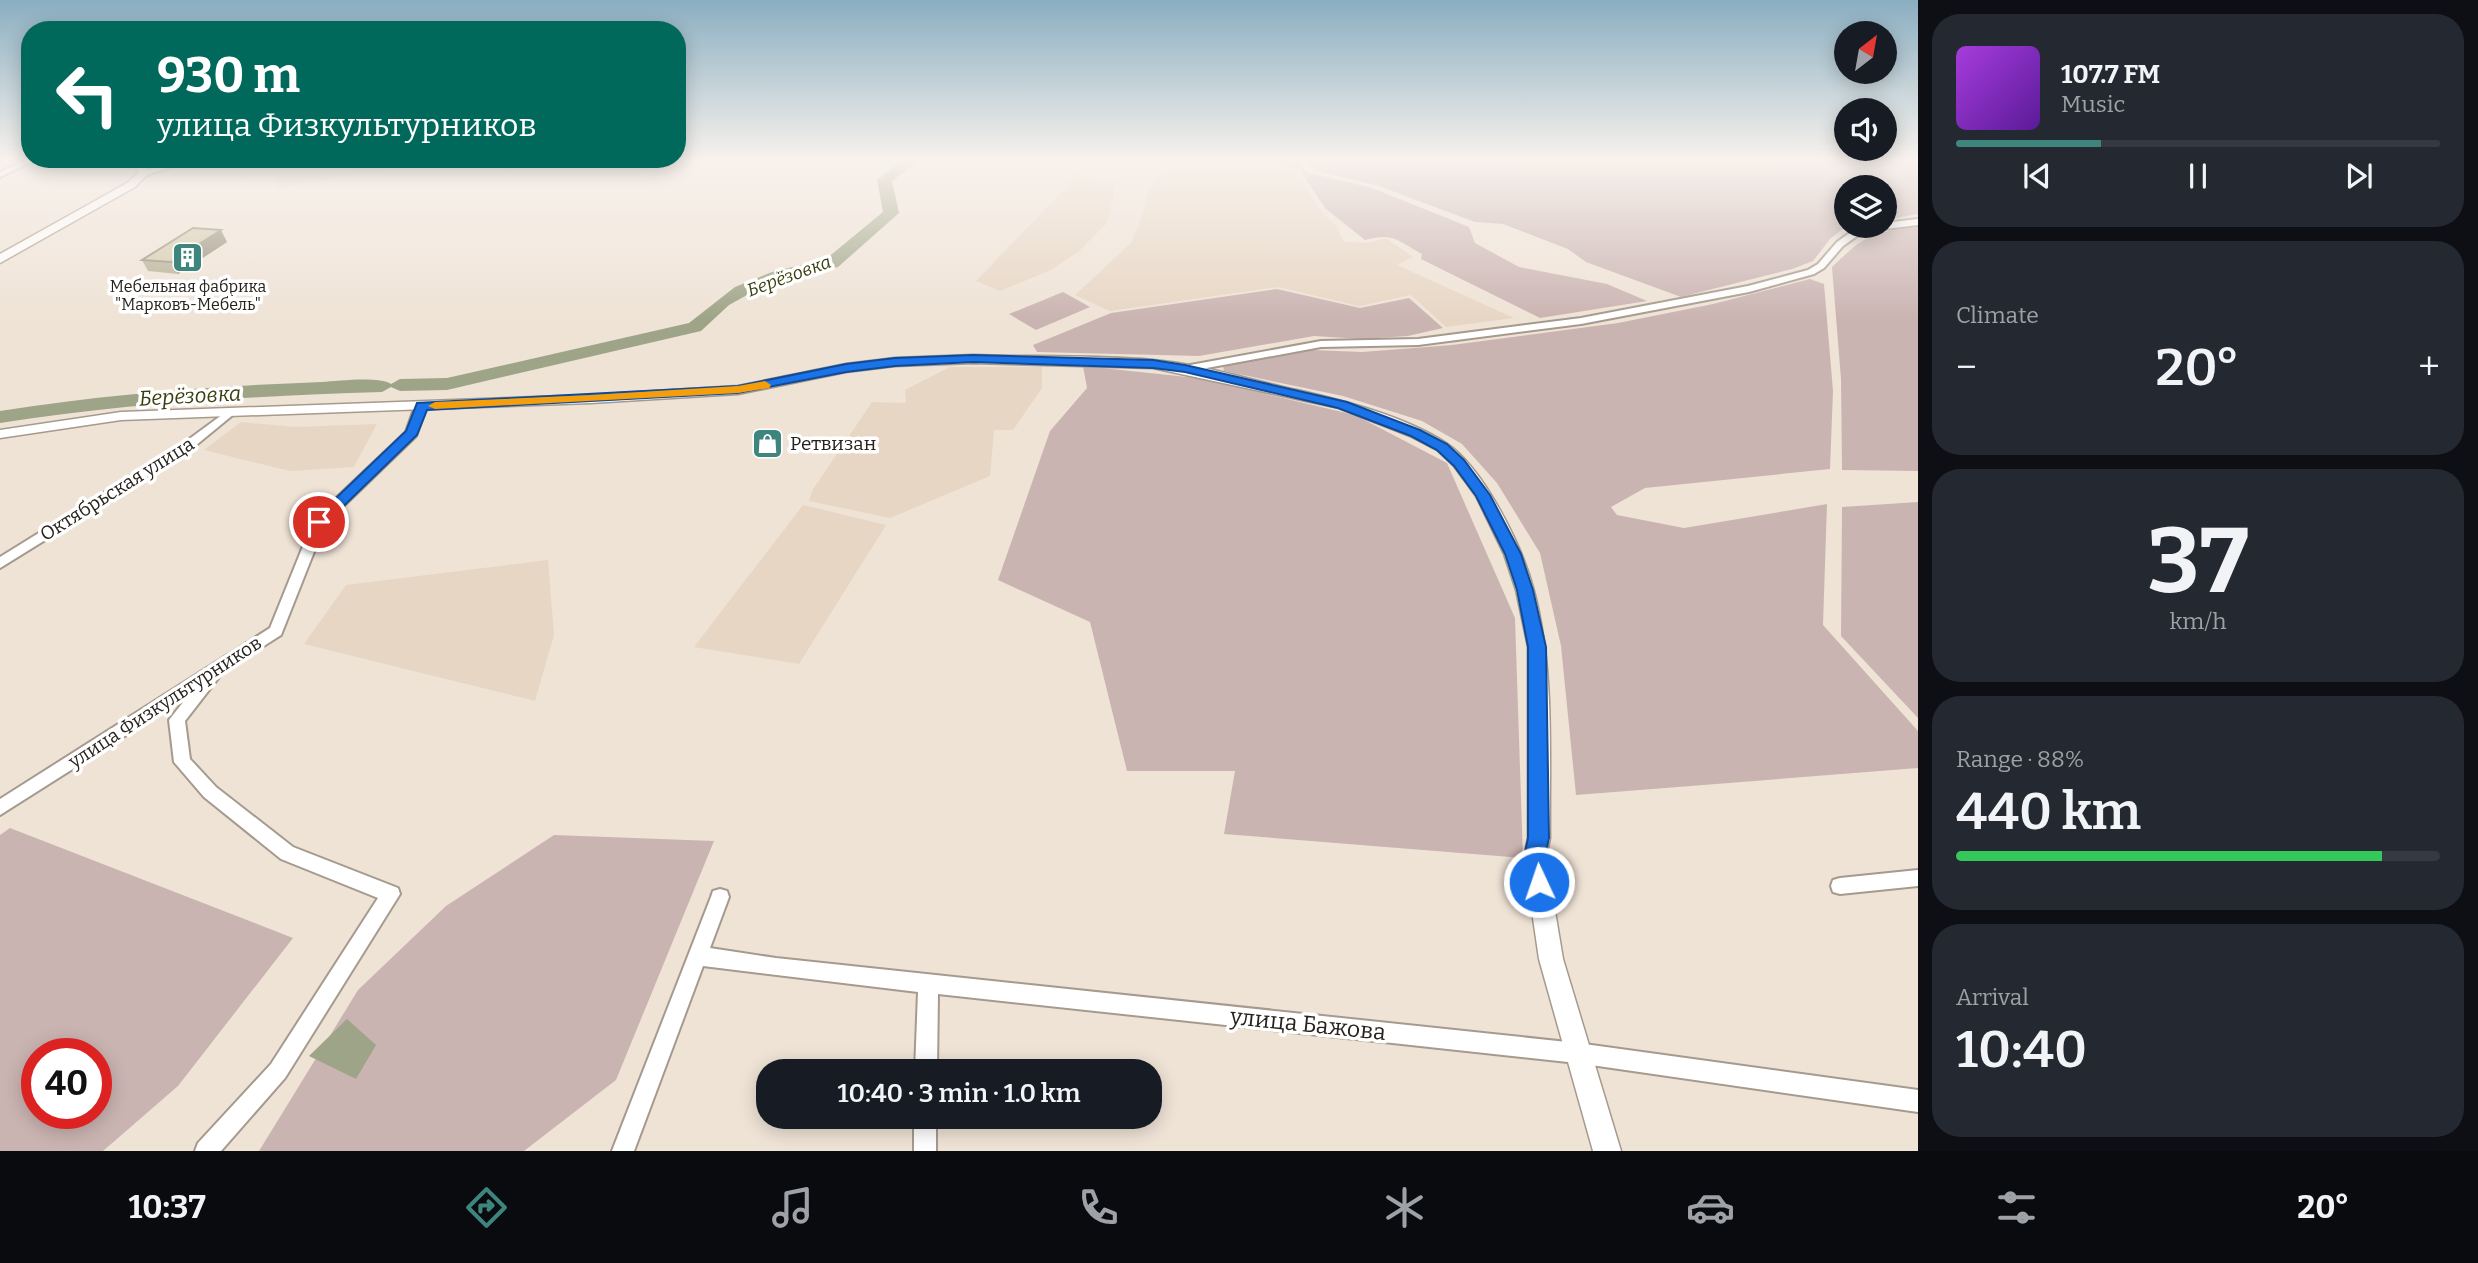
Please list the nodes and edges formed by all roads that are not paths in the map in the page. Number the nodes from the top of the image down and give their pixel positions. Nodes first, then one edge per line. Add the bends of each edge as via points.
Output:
1 (86, 212) edge
2 (1918, 222) edge
3 (0, 259) edge
4 (1185, 369) junction
5 (421, 406) junction
6 (230, 412) junction
7 (0, 435) edge
8 (0, 563) edge
9 (217, 670) junction
10 (0, 808) edge
11 (1915, 884) edge
12 (1840, 886) dead end
13 (720, 897) dead end
14 (698, 956) junction
15 (928, 983) junction
16 (1577, 1053) junction
17 (926, 1059) edge
18 (1918, 1101) edge
19 (925, 1129) edge
20 (206, 1151) edge
21 (623, 1151) edge
22 (925, 1151) edge
23 (1607, 1151) edge

1 - 3 street
2 - 4 street via 1854,234 1811,272 1749,289 1581,321 1418,342 1321,344
4 - 5 street via 1153,364 931,360 846,368 738,390
4 - 16 street via 1343,405 1415,433 1442,447 1483,495 1513,554 1537,647 1539,838 1535,857 1550,959
5 - 6 street
5 - 9 street, улица Физкультурников via 412,433 319,522 276,631
6 - 7 street via 121,416
6 - 8 street, Октябрьская улица via 185,448
9 - 10 street, улица Физкультурников
9 - 20 street via 177,720 182,762 210,792 287,853 391,894 278,1071
11 - 12 street
13 - 14 street
14 - 15 street, улица Бажова
14 - 21 street
15 - 16 street, улица Бажова
15 - 17 street
16 - 18 street, улица Бажова
16 - 23 street
19 - 22 street

